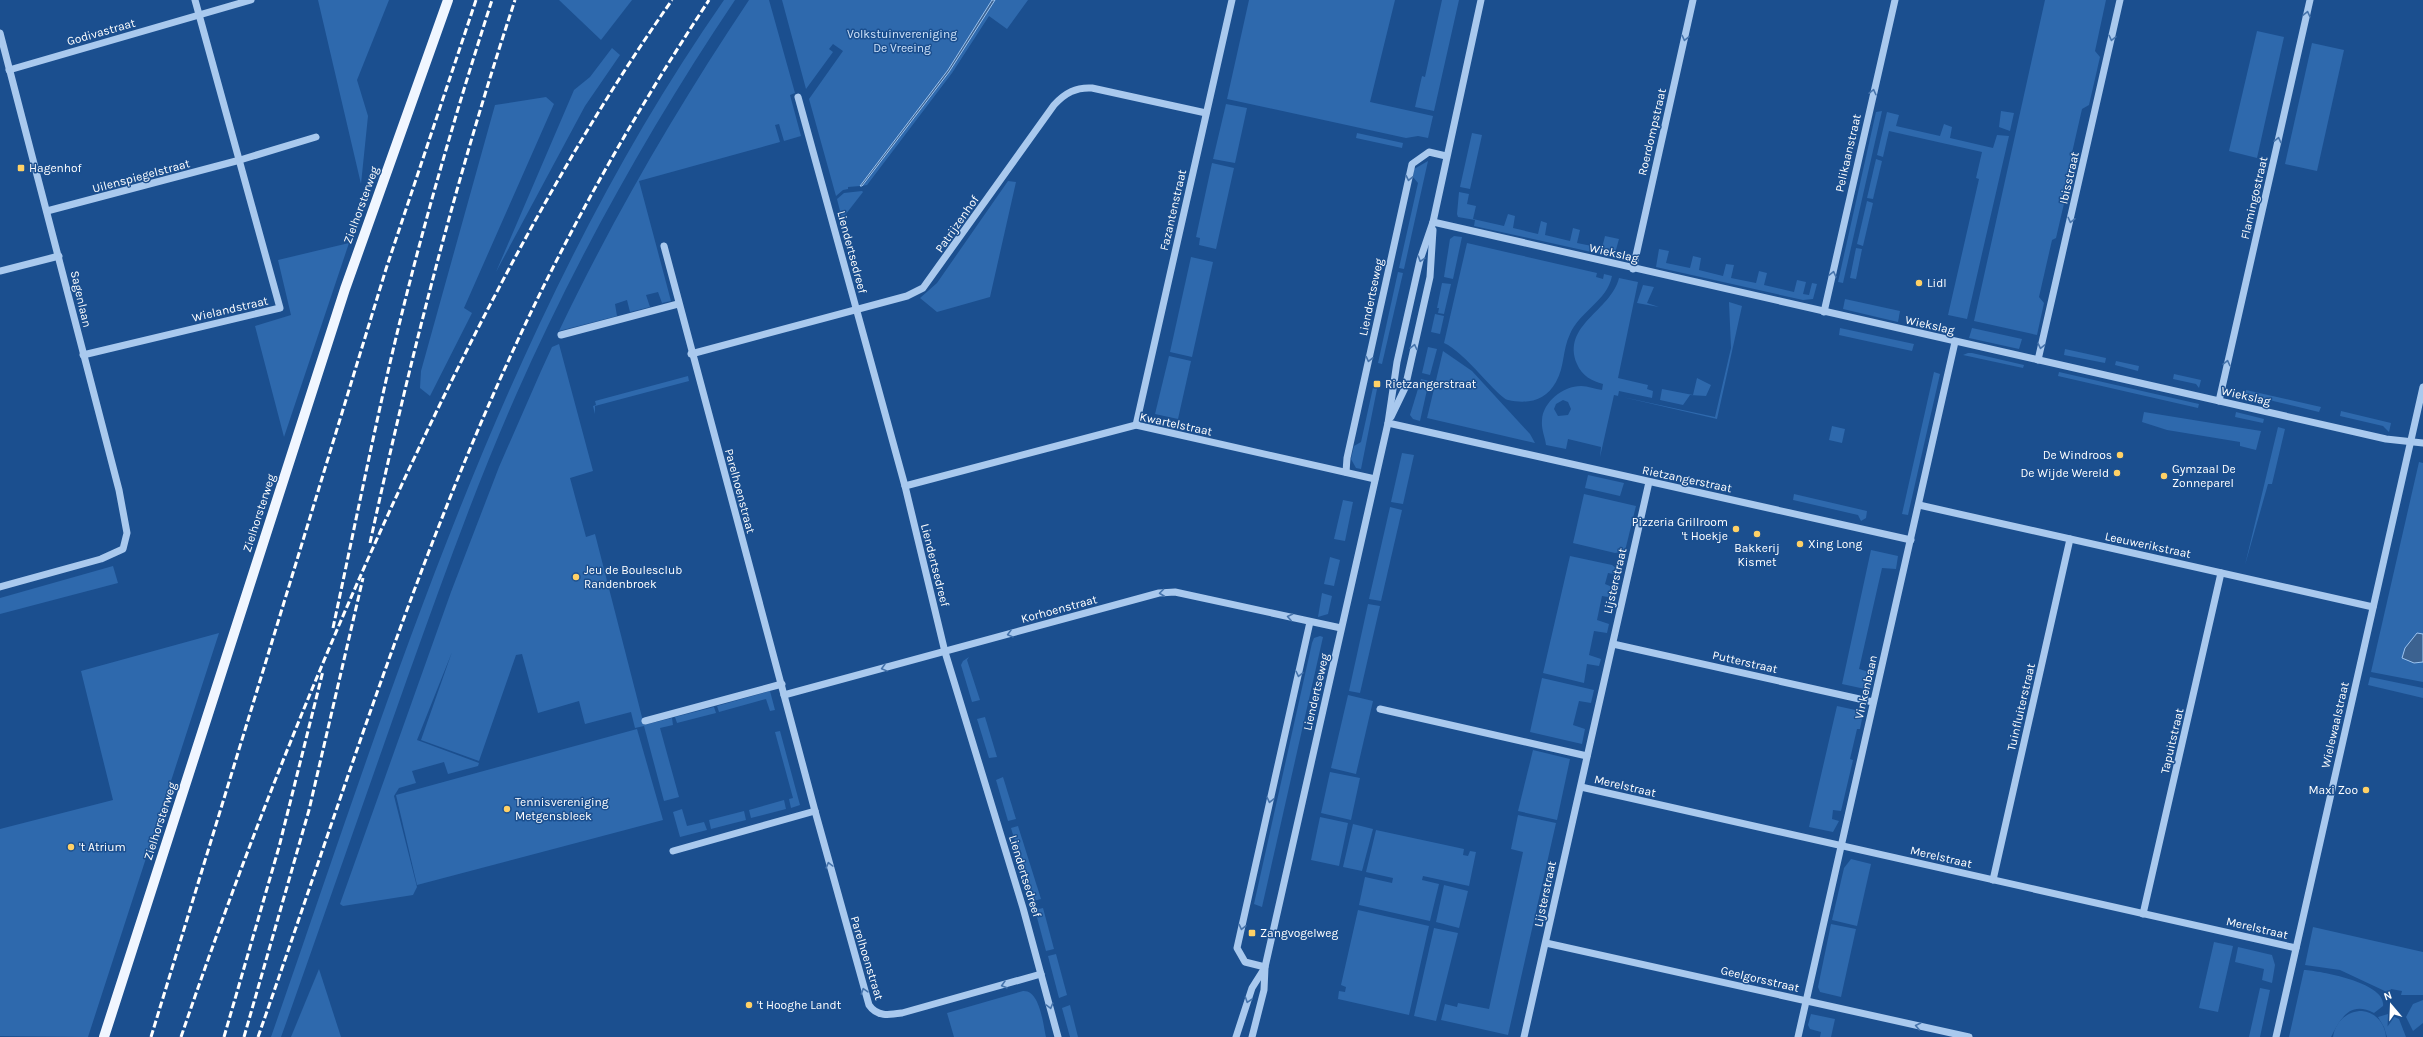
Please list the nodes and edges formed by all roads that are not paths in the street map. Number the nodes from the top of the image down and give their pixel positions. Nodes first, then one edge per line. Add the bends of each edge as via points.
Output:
1 (195, 0) edge
2 (251, 0) edge
3 (448, 0) edge
4 (1232, 0) edge
5 (1481, 0) edge
6 (1694, 0) edge
7 (1895, 0) edge
8 (2120, 0) edge
9 (2310, 0) edge
10 (199, 16) junction
11 (0, 33) edge
12 (9, 70) junction
13 (798, 97) dead end
14 (1206, 113) junction
15 (316, 137) dead end
16 (1446, 156) junction
17 (240, 160) junction
18 (47, 211) junction
19 (1433, 222) junction
20 (664, 246) dead end
21 (59, 256) junction
22 (1633, 269) junction
23 (0, 271) edge
24 (678, 304) junction
25 (856, 309) junction
26 (1824, 312) junction
27 (561, 335) dead end
28 (1955, 342) junction
29 (692, 354) junction
30 (83, 355) junction
31 (2038, 360) junction
32 (2423, 387) edge
33 (2219, 401) junction
34 (1388, 423) junction
35 (1136, 425) junction
36 (2410, 442) junction
37 (2423, 443) edge
38 (1346, 472) junction
39 (1375, 479) junction
40 (1649, 482) junction
41 (905, 486) junction
42 (1919, 505) junction
43 (2070, 539) junction
44 (1910, 540) junction
45 (2221, 573) junction
46 (0, 587) edge
47 (2373, 607) junction
48 (1310, 622) junction
49 (1341, 628) junction
50 (1612, 644) junction
51 (945, 652) junction
52 (782, 684) junction
53 (784, 695) junction
54 (1873, 702) junction
55 (1380, 709) dead end
56 (646, 721) dead end
57 (1587, 756) junction
58 (1581, 787) junction
59 (815, 811) junction
60 (1842, 846) junction
61 (673, 851) dead end
62 (1992, 880) junction
63 (2143, 914) junction
64 (1546, 943) junction
65 (2296, 948) junction
66 (1265, 967) junction
67 (1041, 974) junction
68 (1806, 1001) junction
69 (104, 1037) edge
70 (1058, 1037) edge
71 (1237, 1037) edge
72 (1252, 1037) edge
73 (1524, 1037) edge
74 (1798, 1037) edge
75 (1969, 1037) edge
76 (2276, 1037) edge

1 - 10 street, Wielandstraat
2 - 10 street
3 - 69 main road, Zielhorsterweg via 345,289
4 - 14 street, Fazantenstraat
5 - 16 street, Liendertseweg
6 -> 22 street, Roerdompstraat
26 -> 7 street, Pelikaanstraat
8 -> 31 street, Ibisstraat
33 -> 9 street, Flamingostraat
10 - 12 street, Godivastraat
10 - 17 street, Wielandstraat
11 - 12 street, Sagenlaan
12 - 18 street, Sagenlaan
13 - 25 street, Liendertsedreef
14 - 25 street, Patrijzenhof via 1092,88 1069,92 1054,104 923,288 907,296
14 - 35 street, Fazantenstraat
15 - 17 street
16 - 19 street, Liendertseweg
16 -> 38 street, Liendertseweg via 1429,152 1412,164 1348,451
17 - 18 street, Uilenspiegelstraat
17 - 30 street, Wielandstraat via 280,308
18 - 21 street, Sagenlaan
19 - 22 street, Wiekslag
19 -> 34 street, Liendertseweg via 1420,260 1397,362
34 -> 19 street, Liendertseweg via 1404,388 1430,277
20 - 24 street, Parelhoenstraat
21 - 23 street
21 - 30 street, Sagenlaan
22 - 26 street, Wiekslag
24 - 27 street
24 - 29 street, Parelhoenstraat
25 - 29 street, Patrijzenhof
25 - 41 street, Liendertsedreef
26 - 28 street, Wiekslag
28 - 31 street, Wiekslag
28 - 42 street, Vinkenbaan
29 - 52 street, Parelhoenstraat
30 - 46 street, Sagenlaan via 119,490 127,533 123,548 101,559
31 - 33 street, Wiekslag
32 - 36 street, Wielewaalstraat
33 - 36 street, Wiekslag via 2386,439
34 - 39 street, Liendertseweg
34 - 40 street, Rietzangerstraat
35 - 38 street, Kwartelstraat
35 - 41 street, Kwartelstraat
36 - 37 street, Wiekslag
36 - 47 street, Wielewaalstraat
38 - 39 street, Kwartelstraat
39 - 49 street, Liendertseweg
40 - 44 street, Rietzangerstraat
40 - 50 street, Lijsterstraat
41 - 51 street, Liendertsedreef
42 - 43 street, Leeuwerikstraat
42 - 44 street, Vinkenbaan
43 - 45 street, Leeuwerikstraat
43 - 62 street, Tuinfluiterstraat
44 - 54 street, Vinkenbaan
45 - 47 street, Leeuwerikstraat
45 - 63 street, Tapuitstraat
47 - 65 street, Wielewaalstraat
48 - 49 street, Korhoenstraat
48 -> 51 street, Korhoenstraat via 1168,592
48 -> 66 street, Liendertseweg via 1237,948 1245,962
49 - 66 street, Liendertseweg
50 - 54 street, Putterstraat
50 - 57 street, Lijsterstraat
51 -> 53 street, Korhoenstraat
51 - 67 street, Liendertsedreef
52 - 53 street, Parelhoenstraat
52 - 56 street
53 - 59 street, Parelhoenstraat
54 - 60 street, Vinkenbaan
55 - 57 street
57 - 58 street, Lijsterstraat
58 - 60 street, Merelstraat
58 - 64 street, Lijsterstraat
59 - 61 street
67 -> 59 street, Parelhoenstraat via 902,1013 887,1016 872,1010 864,992
60 - 62 street, Merelstraat
60 - 68 street, Vinkenbaan
62 - 63 street, Merelstraat
63 - 65 street, Merelstraat
64 - 68 street, Geelgorsstraat
64 - 73 street, Lijsterstraat
65 - 76 street, Wielewaalstraat
66 -> 71 street, Liendertseweg via 1252,988
66 - 72 street, Liendertseweg via 1264,990
67 -> 70 street, Liendertsedreef
68 - 74 street, Vinkenbaan
75 -> 68 street, Geelgorsstraat

